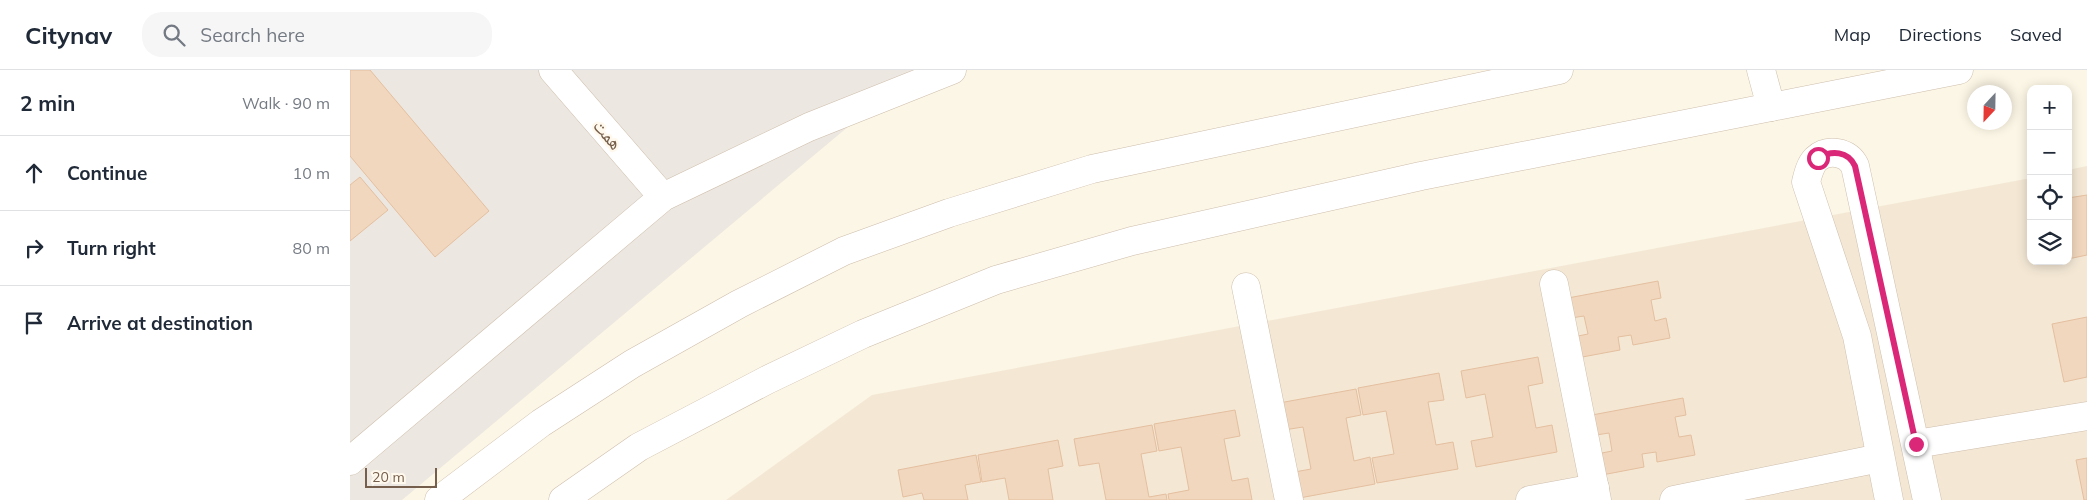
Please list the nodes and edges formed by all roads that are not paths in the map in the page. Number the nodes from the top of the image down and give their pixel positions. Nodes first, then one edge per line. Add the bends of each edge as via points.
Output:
1 (554, 70) edge
2 (952, 70) edge
3 (1559, 70) edge
4 (1762, 70) edge
5 (1959, 70) edge
6 (1915, 74) edge
7 (1771, 107) junction
8 (663, 198) junction
9 (1554, 284) dead end
10 (1246, 286) dead end
11 (2087, 416) edge
12 (1916, 444) junction
13 (1880, 458) junction
14 (350, 461) edge
15 (1596, 494) edge
16 (439, 500) edge
17 (563, 500) edge
18 (1289, 500) edge
19 (1530, 500) edge
20 (1674, 500) edge
21 (1889, 500) edge
22 (1927, 500) edge

1 - 8 street, همت
2 - 8 street via 808,127
3 - 16 street via 1092,169 950,213 844,251 739,304 632,364 541,423
4 - 7 street
5 - 6 street
6 - 7 street
7 - 17 street via 1421,176 1132,242 996,280 863,334 767,380 639,447
8 - 14 street
9 - 15 street
10 - 18 street
11 - 12 street
12 - 13 street via 1854,164 1839,153 1823,155 1815,161 1806,182 1858,336
12 - 22 street
13 - 20 street
13 - 21 street
15 - 19 street

